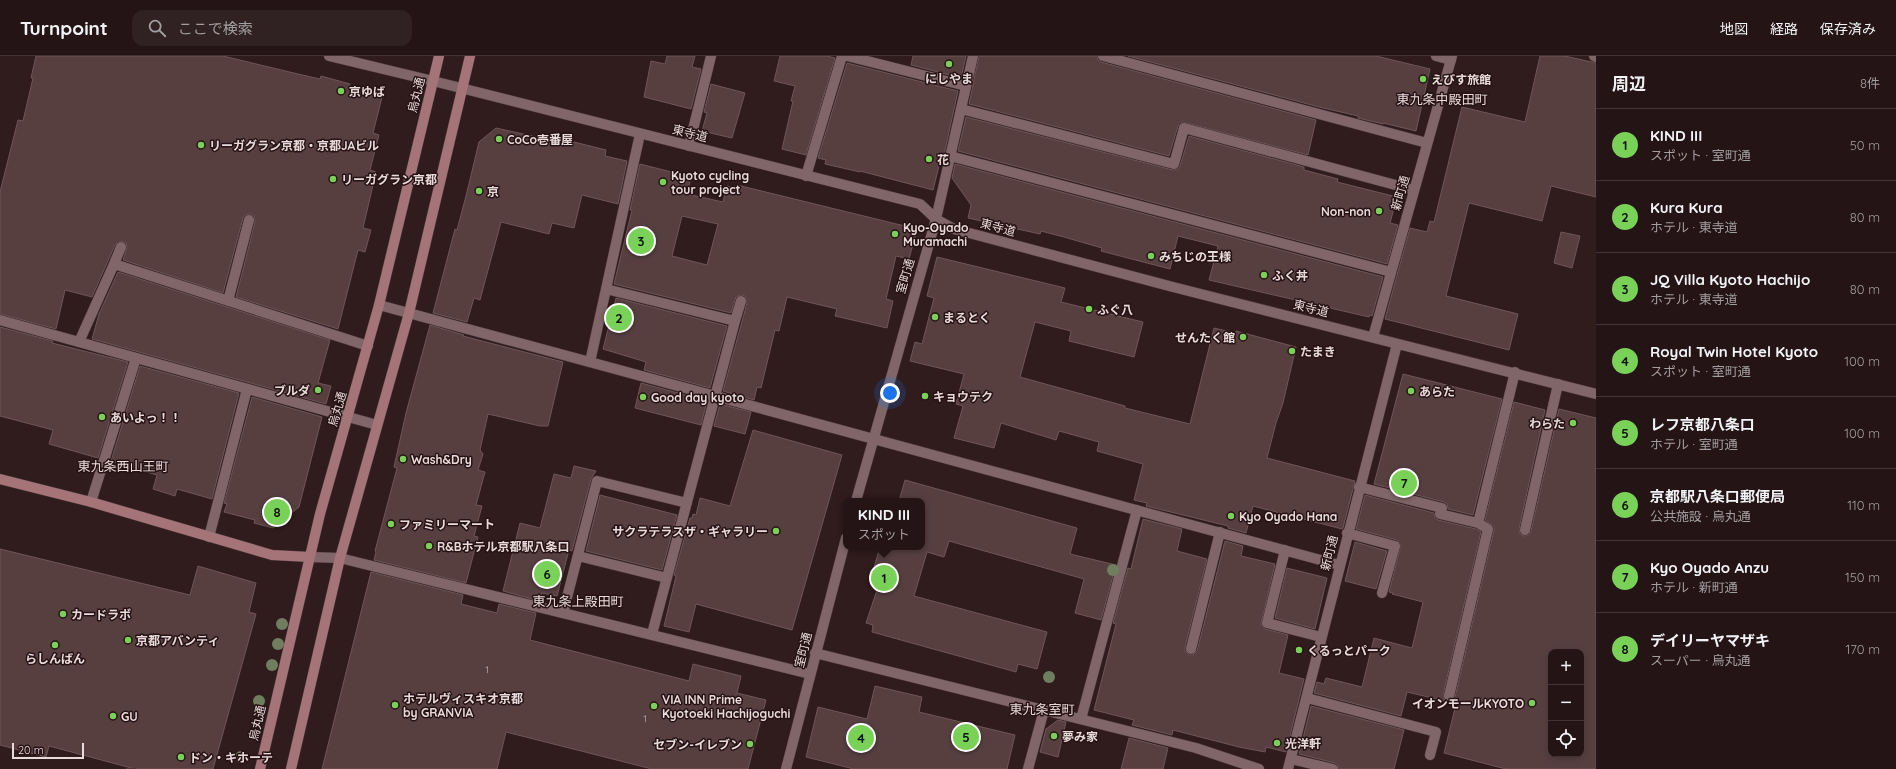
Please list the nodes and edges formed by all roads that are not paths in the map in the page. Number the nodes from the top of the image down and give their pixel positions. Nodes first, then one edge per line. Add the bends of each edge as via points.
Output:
1 (329, 56) edge
2 (439, 56) edge
3 (470, 56) edge
4 (711, 56) edge
5 (842, 56) edge
6 (847, 56) edge
7 (973, 56) edge
8 (1103, 56) edge
9 (1436, 56) edge
10 (1451, 58) edge
11 (433, 81) junction
12 (966, 86) junction
13 (462, 88) junction
14 (961, 109) junction
15 (640, 134) junction
16 (1427, 143) junction
17 (689, 146) junction
18 (950, 156) junction
19 (806, 176) junction
20 (1414, 190) junction
21 (936, 219) junction
22 (249, 220) dead end
23 (121, 247) dead end
24 (114, 264) junction
25 (1391, 272) junction
26 (606, 289) junction
27 (228, 301) junction
28 (741, 301) dead end
29 (379, 305) junction
30 (409, 313) junction
31 (0, 320) edge
32 (735, 321) junction
33 (1373, 337) junction
34 (80, 342) junction
35 (1397, 344) junction
36 (368, 346) junction
37 (136, 358) junction
38 (590, 362) junction
39 (1515, 372) junction
40 (1558, 384) junction
41 (247, 389) junction
42 (1596, 394) edge
43 (716, 396) junction
44 (348, 417) junction
45 (377, 425) junction
46 (872, 438) junction
47 (0, 479) edge
48 (1360, 487) junction
49 (857, 498) edge
50 (91, 502) junction
51 (687, 503) junction
52 (1137, 510) junction
53 (1478, 523) junction
54 (1525, 530) dead end
55 (1220, 532) junction
56 (1347, 533) junction
57 (209, 537) junction
58 (843, 549) edge
59 (1285, 550) junction
60 (310, 556) junction
61 (578, 556) junction
62 (340, 558) junction
63 (1339, 565) junction
64 (667, 578) junction
65 (1382, 593) dead end
66 (563, 613) junction
67 (652, 634) junction
68 (1321, 637) junction
69 (1191, 649) dead end
70 (815, 653) junction
71 (810, 674) junction
72 (1449, 696) dead end
73 (1307, 698) junction
74 (1044, 710) junction
75 (1081, 719) junction
76 (1430, 756) dead end
77 (1291, 759) junction
78 (260, 769) edge
79 (291, 769) edge
80 (786, 769) edge
81 (1028, 769) edge
82 (1259, 769) edge
83 (1288, 769) edge
84 (1333, 769) edge

1 - 11 street, 東寺道
2 - 11 street, 烏丸通
3 - 13 street
4 - 17 street
5 - 19 street
6 - 12 street
7 - 12 street, 室町通
8 - 16 street
9 - 10 street
10 - 16 street, 新町通
11 - 13 street, 東寺道
11 - 29 street, 烏丸通
12 - 14 street, 室町通
13 - 15 street, 東寺道
13 - 30 street
14 - 18 street, 室町通
14 - 20 street via 1174,164 1184,128
15 - 17 street, 東寺道
15 - 26 street
16 - 20 street, 新町通
17 - 19 street, 東寺道
18 - 21 street, 室町通
18 - 25 street
19 - 21 street, 東寺道 via 920,204
20 - 25 street, 新町通
21 - 33 street, 東寺道 via 954,229
21 - 46 street, 室町通
22 - 27 street
23 - 24 street
24 - 27 street
24 - 34 street
25 - 33 street, 新町通
26 - 32 street
26 - 38 street
27 - 36 street
28 - 32 street
29 - 30 street
29 - 36 street, 烏丸通
30 - 38 street
30 - 45 street
31 - 34 street
32 - 43 street
33 - 35 street, 東寺道
34 - 37 street
35 - 39 street, 東寺道
35 - 48 street, 新町通
36 - 44 street, 烏丸通
37 - 41 street
37 - 50 street
38 - 43 street
39 - 40 street, 東寺道
39 - 53 street
40 - 42 street, 東寺道
40 - 54 street
41 - 44 street
41 - 57 street
43 - 46 street
43 - 51 street
44 - 45 street
44 - 60 street, 烏丸通
45 - 62 street
46 - 49 street, 室町通
46 - 52 street
47 - 50 street
48 - 53 street via 1442,508 1440,514
48 - 56 street, 新町通
50 - 57 street
51 - 61 street via 597,481
51 - 64 street
52 - 55 street
52 - 75 street
53 - 72 street via 1488,529
55 - 59 street
55 - 69 street
56 - 63 street, 新町通
56 - 65 street via 1395,546
57 - 60 street via 272,555
58 - 70 street, 室町通
59 - 63 street
59 - 68 street via 1267,623
60 - 62 street
60 - 78 street, 烏丸通
61 - 64 street
61 - 66 street
62 - 66 street
62 - 79 street
63 - 68 street, 新町通
64 - 67 street
66 - 67 street
67 - 71 street
68 - 73 street, 新町通
70 - 71 street, 室町通
70 - 74 street
71 - 80 street, 室町通
73 - 76 street via 1436,732
73 - 77 street, 新町通
74 - 75 street
74 - 81 street
75 - 82 street via 1196,748
77 - 83 street, 新町通
77 - 84 street

